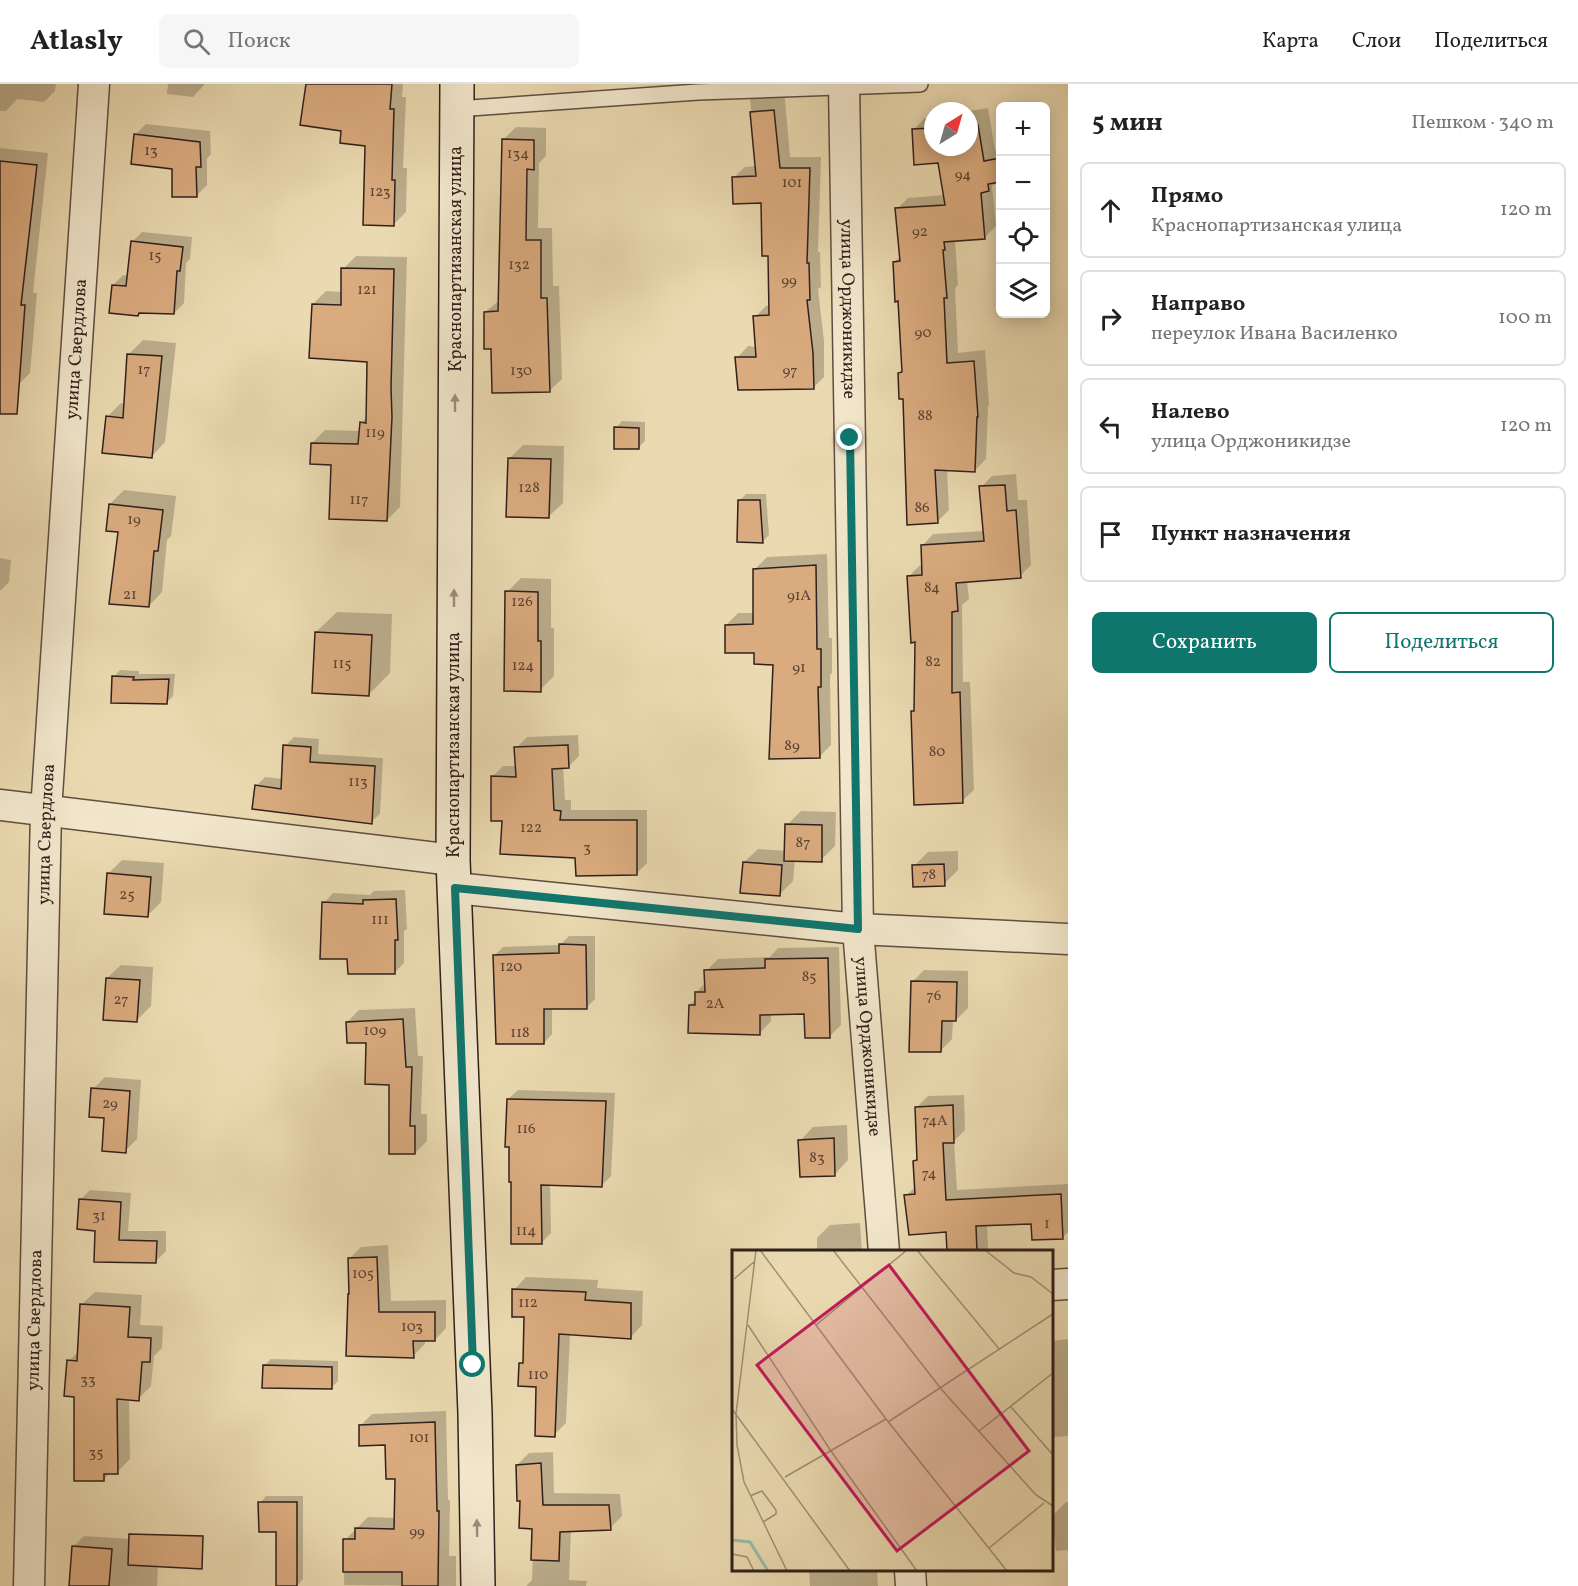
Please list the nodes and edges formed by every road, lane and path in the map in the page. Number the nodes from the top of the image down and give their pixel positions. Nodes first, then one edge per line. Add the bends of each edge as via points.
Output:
1 (94, 84) edge
2 (920, 84) edge
3 (844, 86) edge
4 (457, 96) edge
5 (0, 806) edge
6 (46, 811) junction
7 (454, 874) junction
8 (858, 929) junction
9 (1068, 939) edge
10 (884, 1250) edge
11 (910, 1571) edge
12 (28, 1586) edge
13 (478, 1586) edge
14 (911, 1586) edge

1 - 6 street, улица Свердлова
2 - 3 lane
3 - 4 lane
3 - 8 street, улица Орджоникидзе
7 -> 4 street, Краснопартизанская улица
5 - 6 street
6 - 7 street
6 - 12 street, улица Свердлова
7 - 8 street
13 -> 7 street, Краснопартизанская улица
8 - 9 street
8 - 10 street, улица Орджоникидзе
11 - 14 street

